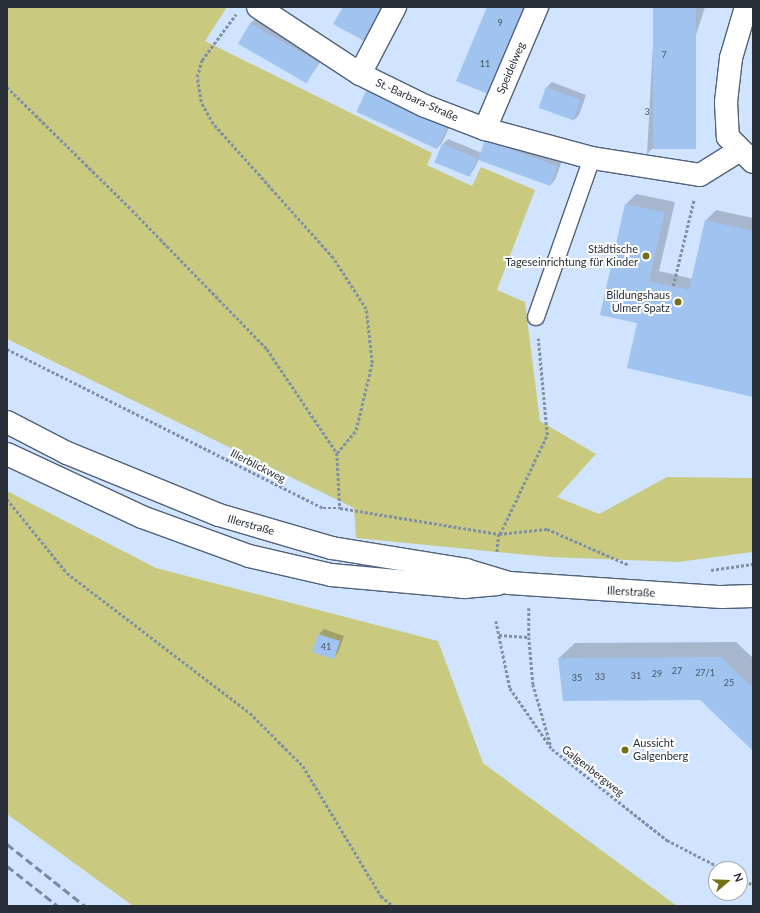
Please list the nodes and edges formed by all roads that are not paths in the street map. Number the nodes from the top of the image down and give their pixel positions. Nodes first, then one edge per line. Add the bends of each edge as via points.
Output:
1 (258, 7) edge
2 (396, 7) edge
3 (537, 7) edge
4 (746, 7) edge
5 (360, 74) junction
6 (485, 130) junction
7 (746, 156) edge
8 (592, 158) junction
9 (536, 317) road end
10 (7, 422) edge
11 (7, 454) edge
12 (520, 584) junction
13 (753, 596) edge

1 - 5 main road, St.-Barbara-Straße
2 - 5 main road
3 - 6 main road, Speidelweg
4 - 7 main road via 731,58 726,102 728,136
5 - 6 main road, St.-Barbara-Straße via 425,106
6 - 8 main road, St.-Barbara-Straße
7 - 8 main road, St.-Barbara-Straße via 700,175
8 - 9 lane
10 - 12 main road, Illerstraße via 68,453 219,515 332,548 466,570
11 - 12 main road, Illerstraße via 142,517 249,556 331,575 464,587
12 - 13 main road, Illerstraße via 722,597

